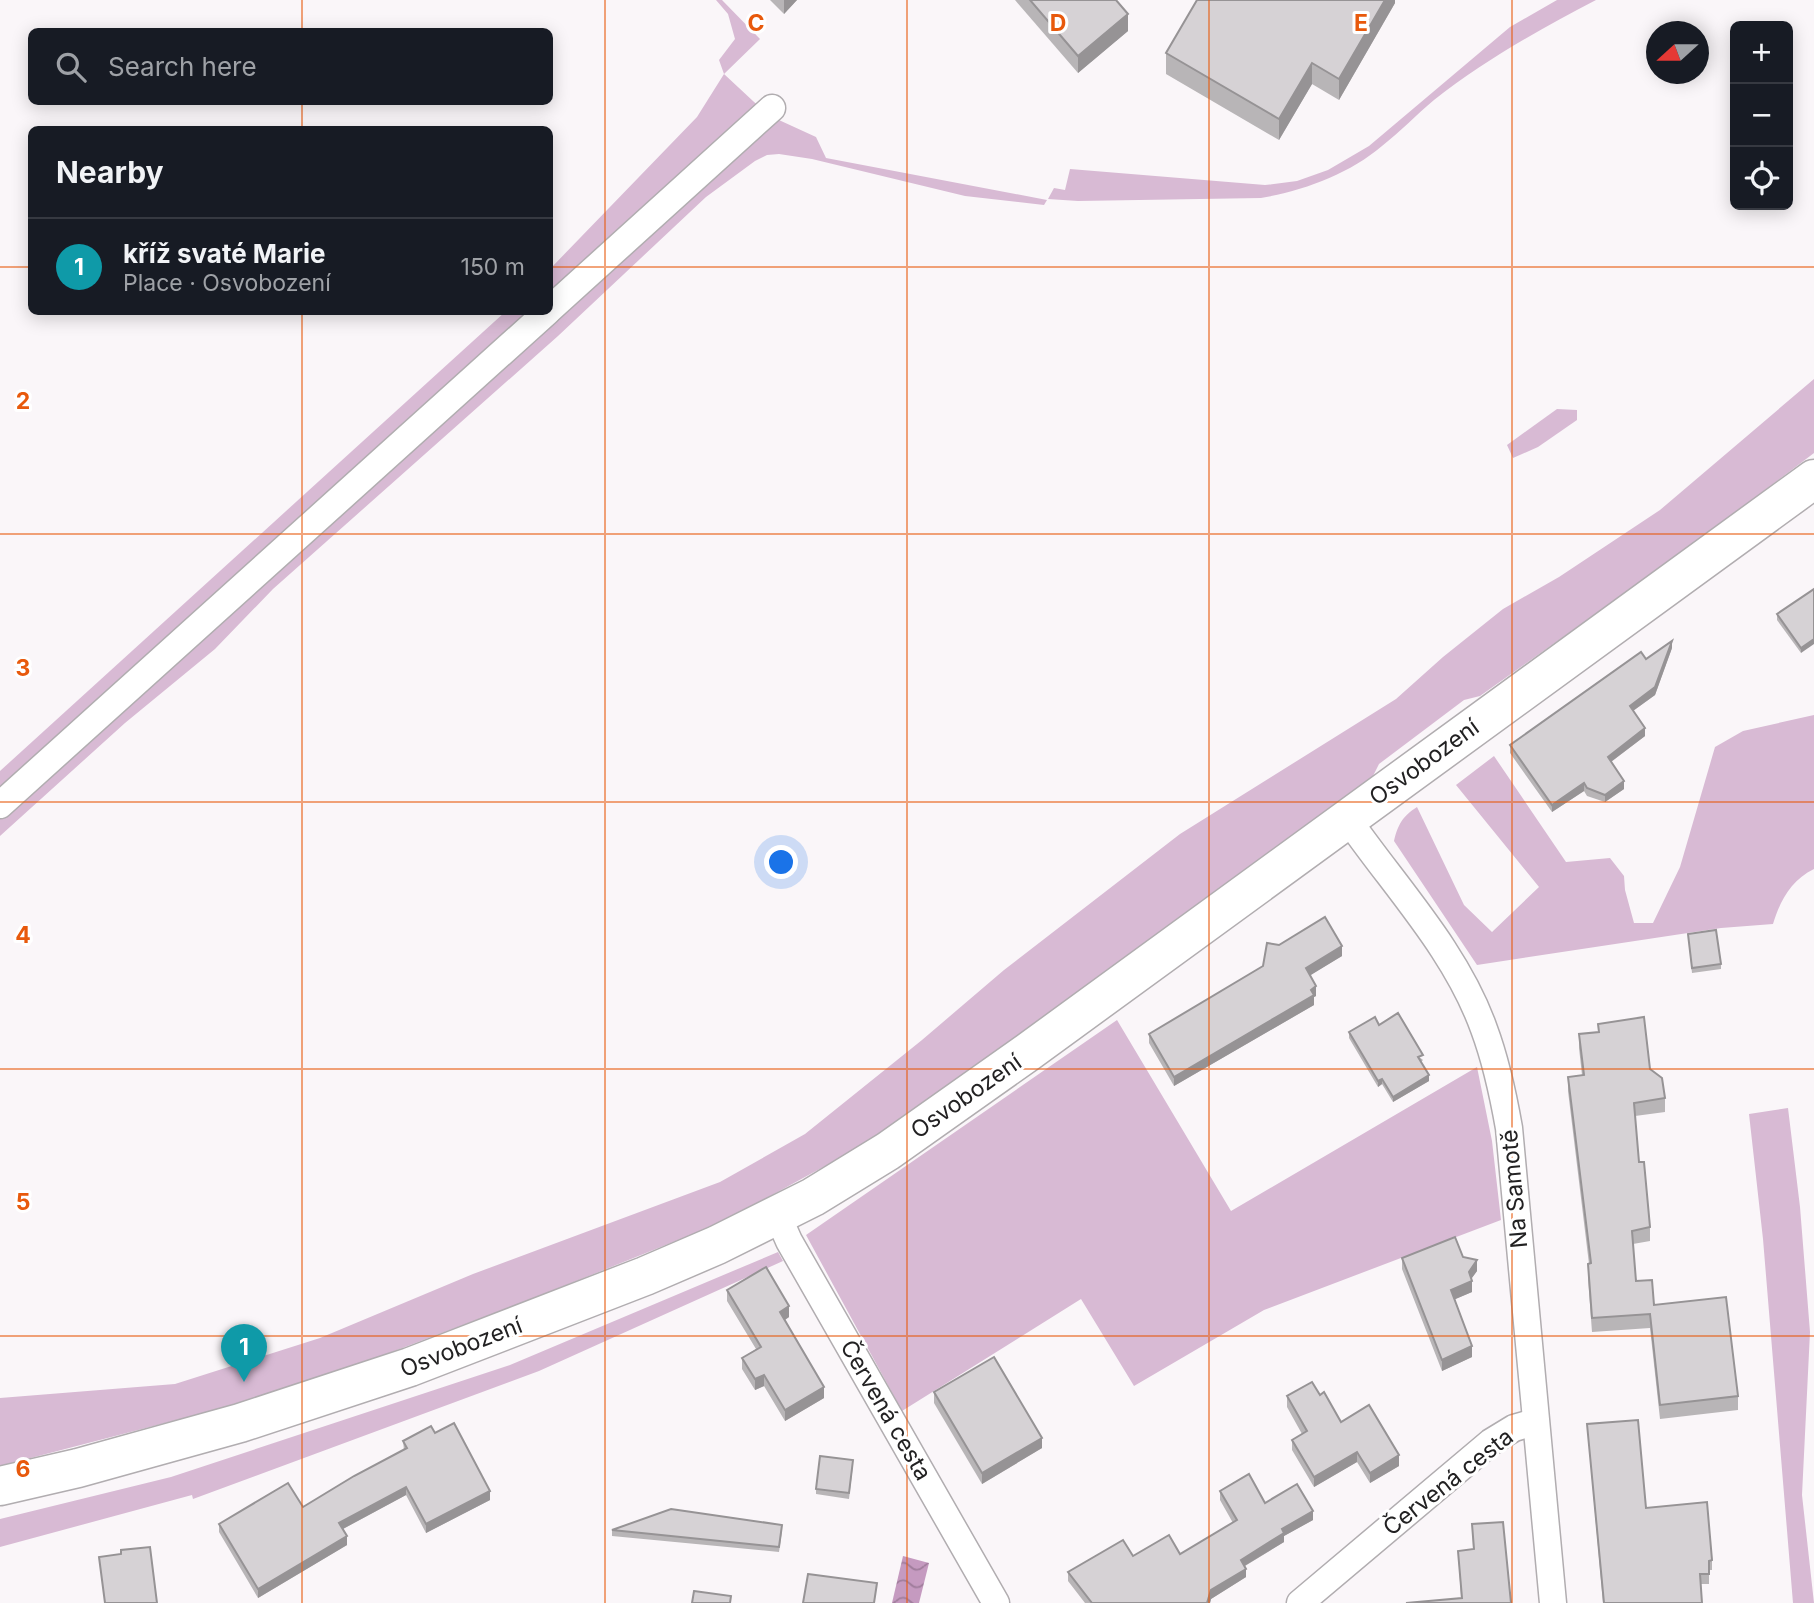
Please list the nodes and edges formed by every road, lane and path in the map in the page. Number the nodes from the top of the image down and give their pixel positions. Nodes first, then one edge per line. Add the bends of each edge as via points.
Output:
1 (772, 108) dead end
2 (553, 305) edge
3 (542, 315) edge
4 (1814, 479) edge
5 (0, 805) edge
6 (1347, 818) junction
7 (778, 1216) junction
8 (1535, 1422) junction
9 (0, 1486) edge
10 (996, 1603) edge
11 (1300, 1603) edge
12 (1553, 1603) edge

1 - 2 street
3 - 5 street
4 - 6 main road, Osvobození
6 - 7 main road, Osvobození via 921,1128
6 - 8 street, Na Samotě via 1446,955 1485,1029 1509,1128
7 - 9 main road, Osvobození via 634,1280 327,1396 91,1465
7 - 10 street, Červená cesta
8 - 11 street, Červená cesta via 1491,1442
8 - 12 street, Na Samotě

